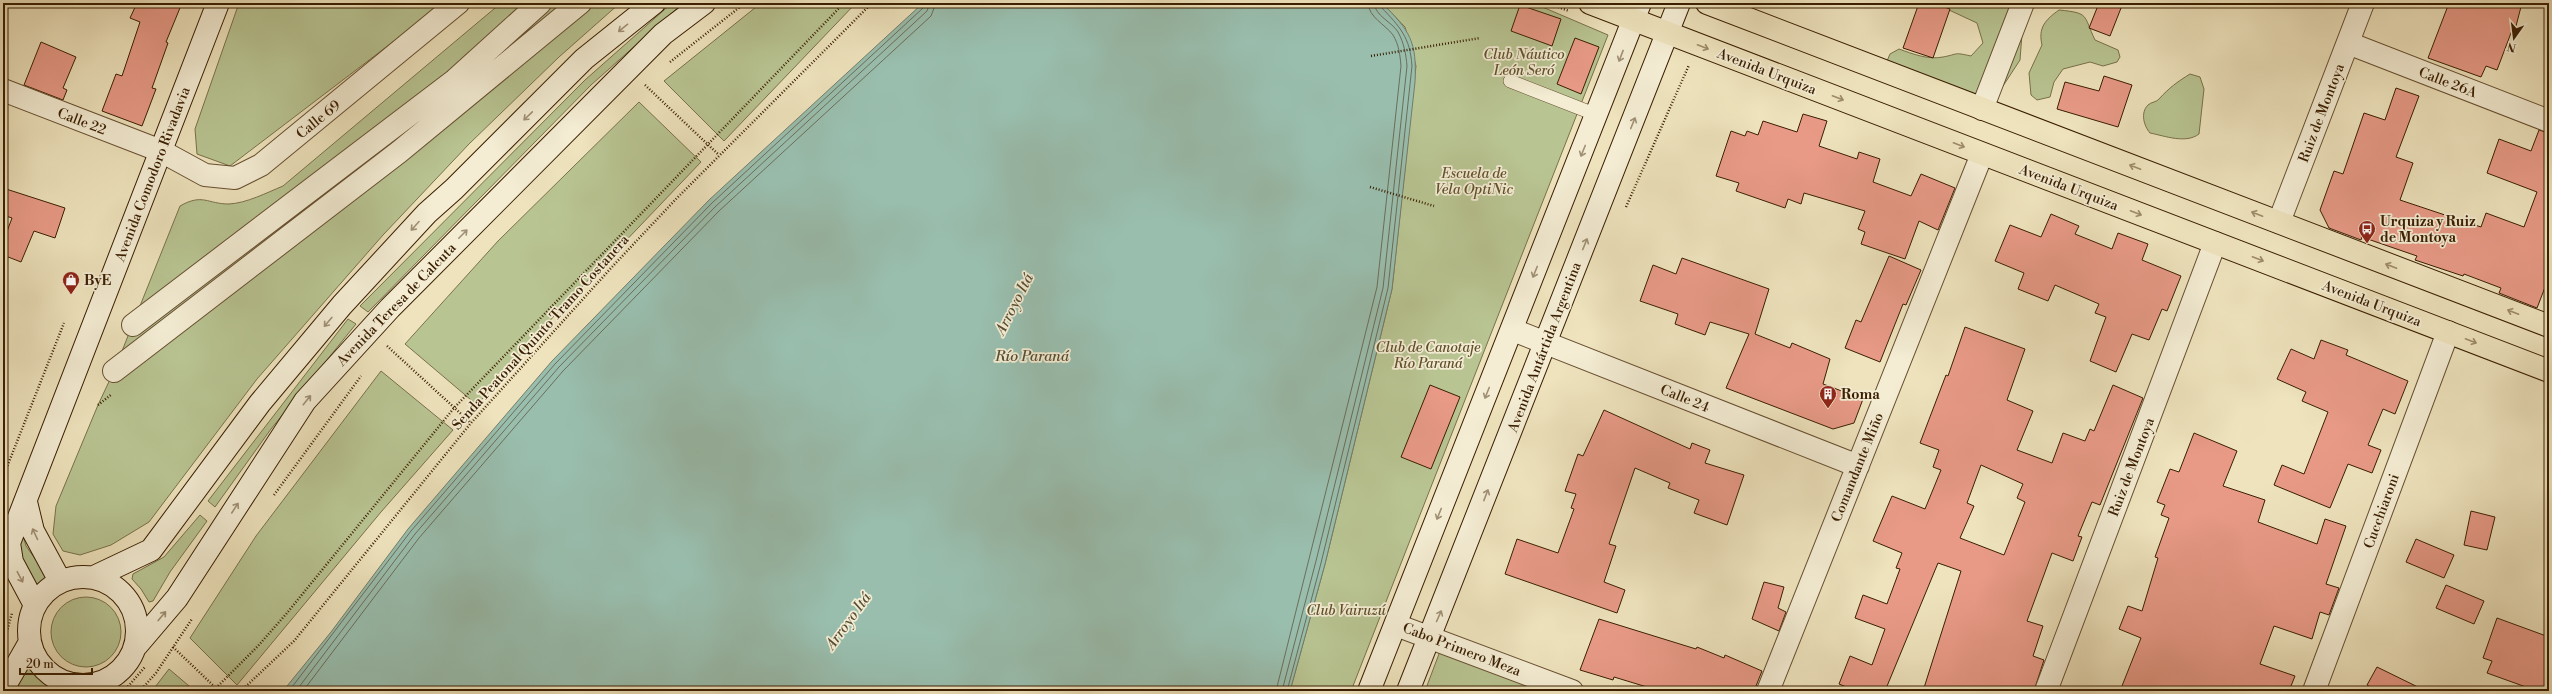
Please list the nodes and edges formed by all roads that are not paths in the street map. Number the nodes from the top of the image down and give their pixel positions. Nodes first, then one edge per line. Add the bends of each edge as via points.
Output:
1 (218, 3) edge
2 (458, 3) edge
3 (540, 3) edge
4 (580, 3) edge
5 (654, 3) edge
6 (704, 3) edge
7 (1590, 3) edge
8 (1679, 3) edge
9 (1707, 3) edge
10 (2023, 3) edge
11 (2363, 3) edge
12 (1637, 11) edge
13 (1667, 32) junction
14 (2348, 42) junction
15 (1510, 81) dead end
16 (3, 90) edge
17 (1982, 109) junction
18 (1597, 115) junction
19 (2549, 121) edge
20 (161, 151) junction
21 (1982, 154) junction
22 (2279, 222) junction
23 (2215, 243) junction
24 (133, 325) dead end
25 (2549, 326) edge
26 (1513, 330) junction
27 (2448, 332) junction
28 (1546, 343) junction
29 (114, 371) dead end
30 (2549, 371) edge
31 (1858, 466) junction
32 (26, 502) junction
33 (94, 577) junction
34 (60, 581) junction
35 (35, 605) junction
36 (1396, 625) junction
37 (1430, 637) junction
38 (30, 642) junction
39 (137, 645) junction
40 (3, 688) edge
41 (109, 688) edge
42 (1370, 691) edge
43 (1408, 691) edge
44 (1572, 691) edge
45 (1768, 691) edge
46 (2046, 691) edge
47 (2314, 691) edge

1 - 20 main road, Avenida Comodoro Rivadavia
2 - 20 main road, Calle 69 via 255,168 235,178 205,175
3 - 24 main road via 455,80
4 - 29 main road via 399,152
5 -> 33 main road, Avenida Teresa de Calcuta via 584,60 427,213 342,305 260,403 151,550
39 -> 6 main road, Avenida Teresa de Calcuta via 177,598 305,401 390,308 663,34
7 - 12 main road, Avenida Urquiza
8 - 13 main road, Avenida Antártida Argentina
9 - 17 main road
10 - 17 main road
11 - 14 main road, Ruiz de Montoya
12 - 13 main road, Avenida Urquiza
12 -> 18 main road
13 -> 21 main road, Avenida Urquiza
28 -> 13 main road, Avenida Antártida Argentina via 1663,48
14 - 19 main road, Calle 26A
14 - 22 main road, Ruiz de Montoya
15 - 18 lane
16 - 20 main road, Calle 22
22 -> 17 main road
18 -> 26 main road
20 - 32 main road, Avenida Comodoro Rivadavia
21 -> 23 main road, Avenida Urquiza
21 - 31 main road, Comandante Miño
25 -> 22 main road
23 -> 27 main road, Avenida Urquiza
23 - 46 main road, Ruiz de Montoya
26 - 28 main road, Calle 24
26 -> 36 main road
27 -> 30 main road, Avenida Urquiza
27 - 47 main road, Cucchiaroni
28 - 31 main road, Calle 24
37 -> 28 main road, Avenida Antártida Argentina
31 - 45 main road, Comandante Miño
34 -> 32 main road via 33,531
32 -> 35 main road, Avenida Comodoro Rivadavia via 9,543 12,562
33 - 34 main road, Avenida Teresa de Calcuta via 76,576
33 - 39 main road, Avenida Teresa de Calcuta via 111,583 125,595 134,610 138,628
34 - 35 main road, Avenida Teresa de Calcuta via 47,590
35 - 38 main road, Avenida Teresa de Calcuta via 28,630
36 - 37 main road, Cabo Primero Meza
36 - 42 main road
37 - 43 main road, Avenida Antártida Argentina
37 - 44 main road, Cabo Primero Meza
38 - 40 main road
38 - 41 main road, Avenida Teresa de Calcuta via 38,662 52,676 69,684
39 - 41 main road, Avenida Teresa de Calcuta via 130,660

